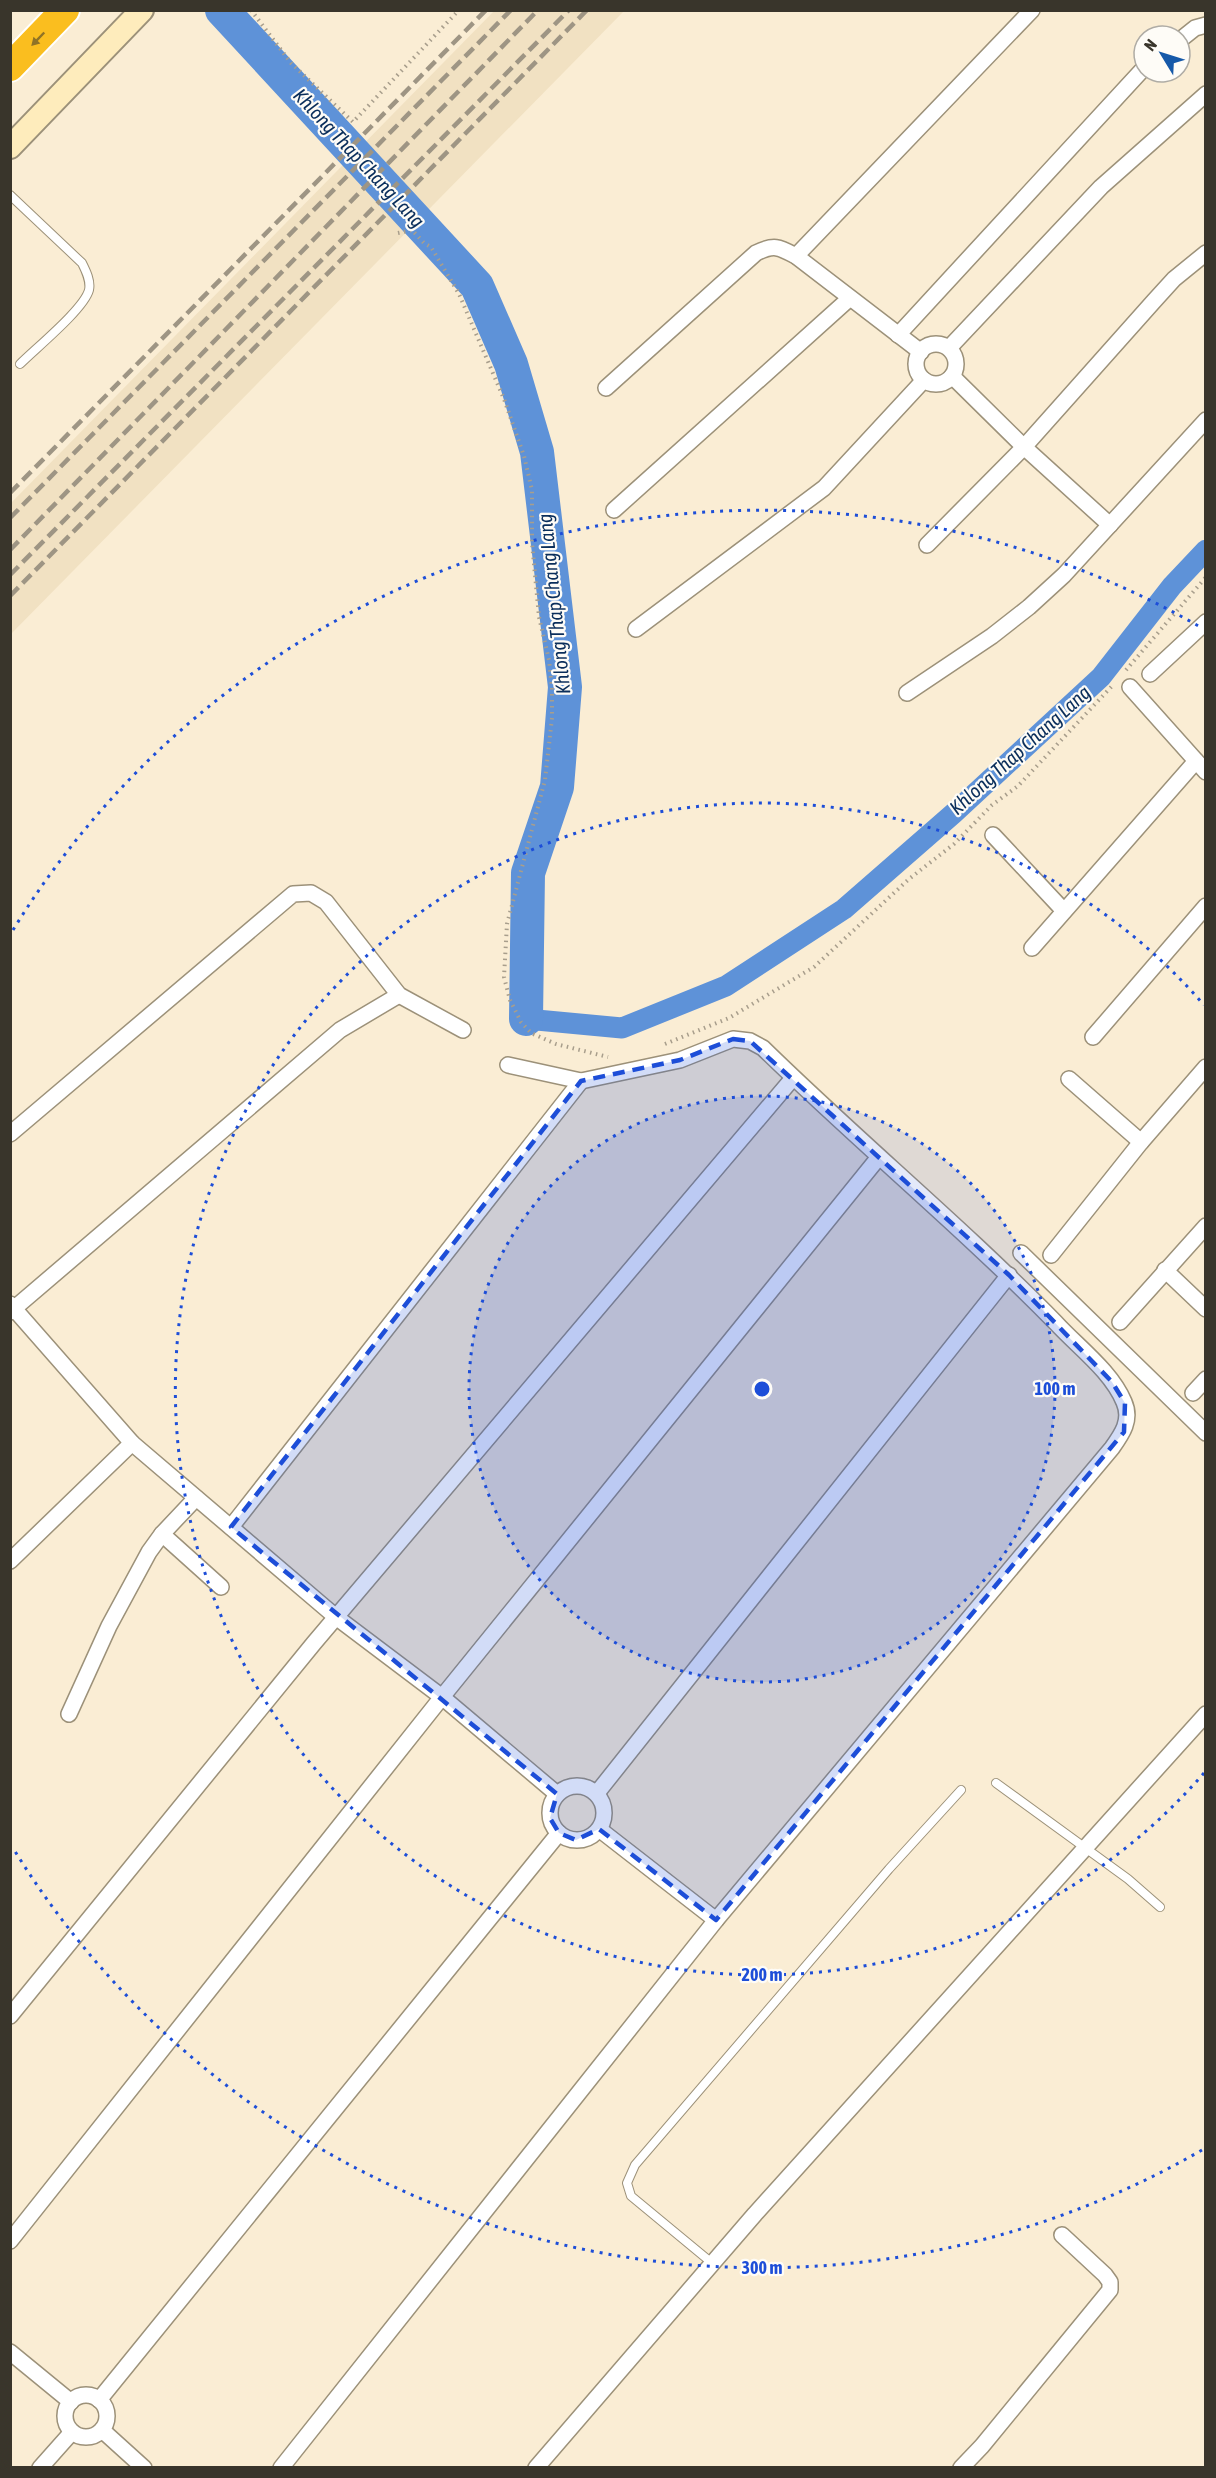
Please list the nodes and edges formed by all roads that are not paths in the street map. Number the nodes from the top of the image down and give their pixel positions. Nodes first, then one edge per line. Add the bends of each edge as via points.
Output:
1 (65, 10) edge
2 (142, 10) edge
3 (1032, 10) edge
4 (1206, 25) edge
5 (1192, 30) edge
6 (10, 67) edge
7 (1132, 81) edge
8 (1206, 94) edge
9 (10, 147) edge
10 (10, 195) edge
11 (1206, 253) edge
12 (796, 255) junction
13 (850, 298) junction
14 (898, 335) junction
15 (949, 348) junction
16 (921, 352) junction
17 (20, 364) dead end
18 (952, 376) junction
19 (924, 380) junction
20 (606, 388) dead end
21 (1206, 420) edge
22 (1024, 447) junction
23 (614, 510) dead end
24 (1110, 525) junction
25 (927, 546) dead end
26 (1206, 622) edge
27 (636, 629) dead end
28 (1150, 674) dead end
29 (1122, 682) road end
30 (907, 693) dead end
31 (1201, 766) edge
32 (993, 835) dead end
33 (1206, 906) edge
34 (1064, 911) junction
35 (1032, 948) dead end
36 (399, 994) junction
37 (463, 1030) dead end
38 (1093, 1037) dead end
39 (508, 1065) dead end
40 (1206, 1067) edge
41 (794, 1078) junction
42 (1069, 1079) dead end
43 (581, 1081) junction
44 (10, 1134) edge
45 (1141, 1142) junction
46 (879, 1157) junction
47 (1206, 1226) edge
48 (1021, 1253) dead end
49 (1051, 1255) dead end
50 (1165, 1270) junction
51 (1009, 1275) junction
52 (12, 1308) edge
53 (1206, 1309) edge
54 (1120, 1322) dead end
55 (1206, 1379) edge
56 (1193, 1393) dead end
57 (1206, 1433) edge
58 (132, 1443) junction
59 (196, 1498) junction
60 (231, 1527) junction
61 (162, 1534) junction
62 (10, 1561) edge
63 (221, 1587) dead end
64 (336, 1617) junction
65 (442, 1697) junction
66 (69, 1714) dead end
67 (1206, 1714) edge
68 (996, 1783) dead end
69 (961, 1790) dead end
70 (597, 1793) junction
71 (557, 1794) junction
72 (600, 1829) junction
73 (559, 1833) junction
74 (1084, 1849) junction
75 (1160, 1907) dead end
76 (716, 1920) junction
77 (10, 2016) edge
78 (1062, 2235) dead end
79 (10, 2241) edge
80 (712, 2263) junction
81 (10, 2352) edge
82 (99, 2400) junction
83 (71, 2402) junction
84 (102, 2430) junction
85 (72, 2432) junction
86 (40, 2468) edge
87 (144, 2468) edge
88 (281, 2468) edge
89 (536, 2468) edge
90 (961, 2468) edge

1 -> 6 highway
2 - 9 main road
3 - 12 street
4 - 5 street
7 - 14 street
8 - 15 street via 1101,187
10 - 17 lane via 82,263 90,288 83,303
11 - 22 street via 1174,279
12 - 13 street
12 - 20 street via 770,247 756,253
13 - 14 street
13 - 23 street
14 - 16 street
15 - 16 street via 934,344
15 - 18 street via 956,362
16 - 19 street via 916,367
18 - 19 street via 939,384
18 - 22 street
19 - 27 street via 824,488
21 - 24 street
22 - 24 street
22 - 25 street
24 - 30 street via 1029,607
26 - 28 street
29 - 31 street
31 - 34 street
32 - 34 street
33 - 38 street
34 - 35 street
36 - 37 street
36 - 44 street via 326,902 311,892 293,894
36 - 52 street via 340,1030
39 - 43 street
40 - 45 street
41 - 43 street via 763,1048 750,1041 733,1040 680,1060
41 - 46 street
41 - 64 street
42 - 45 street
43 - 60 street
45 - 49 street
46 - 51 street
46 - 65 street
47 - 50 street
48 - 57 street
50 - 53 street
50 - 54 street
51 - 70 street
51 - 76 street via 1112,1382 1125,1403 1124,1432
52 - 58 street
55 - 56 street
58 - 59 street
58 - 62 street
59 - 60 street
59 - 61 street
60 - 64 street
61 - 63 street
61 - 66 street via 109,1626
64 - 65 street
64 - 77 street
65 - 71 street
65 - 79 street
67 - 74 street
68 - 74 lane
69 - 80 lane via 635,2165 627,2183 631,2196
70 - 71 street via 572,1785
70 - 72 street via 605,1814
71 - 73 street via 550,1818
72 - 73 street via 576,1840
72 - 76 street
73 - 82 street
74 - 75 lane
74 - 80 street
76 - 88 street
78 - 90 street via 1105,2275 1110,2290
80 - 89 street
81 - 83 street
82 - 83 street via 85,2396
82 - 84 street via 107,2411
83 - 85 street via 66,2417
84 - 85 street via 87,2437
84 - 87 street
85 - 86 street

